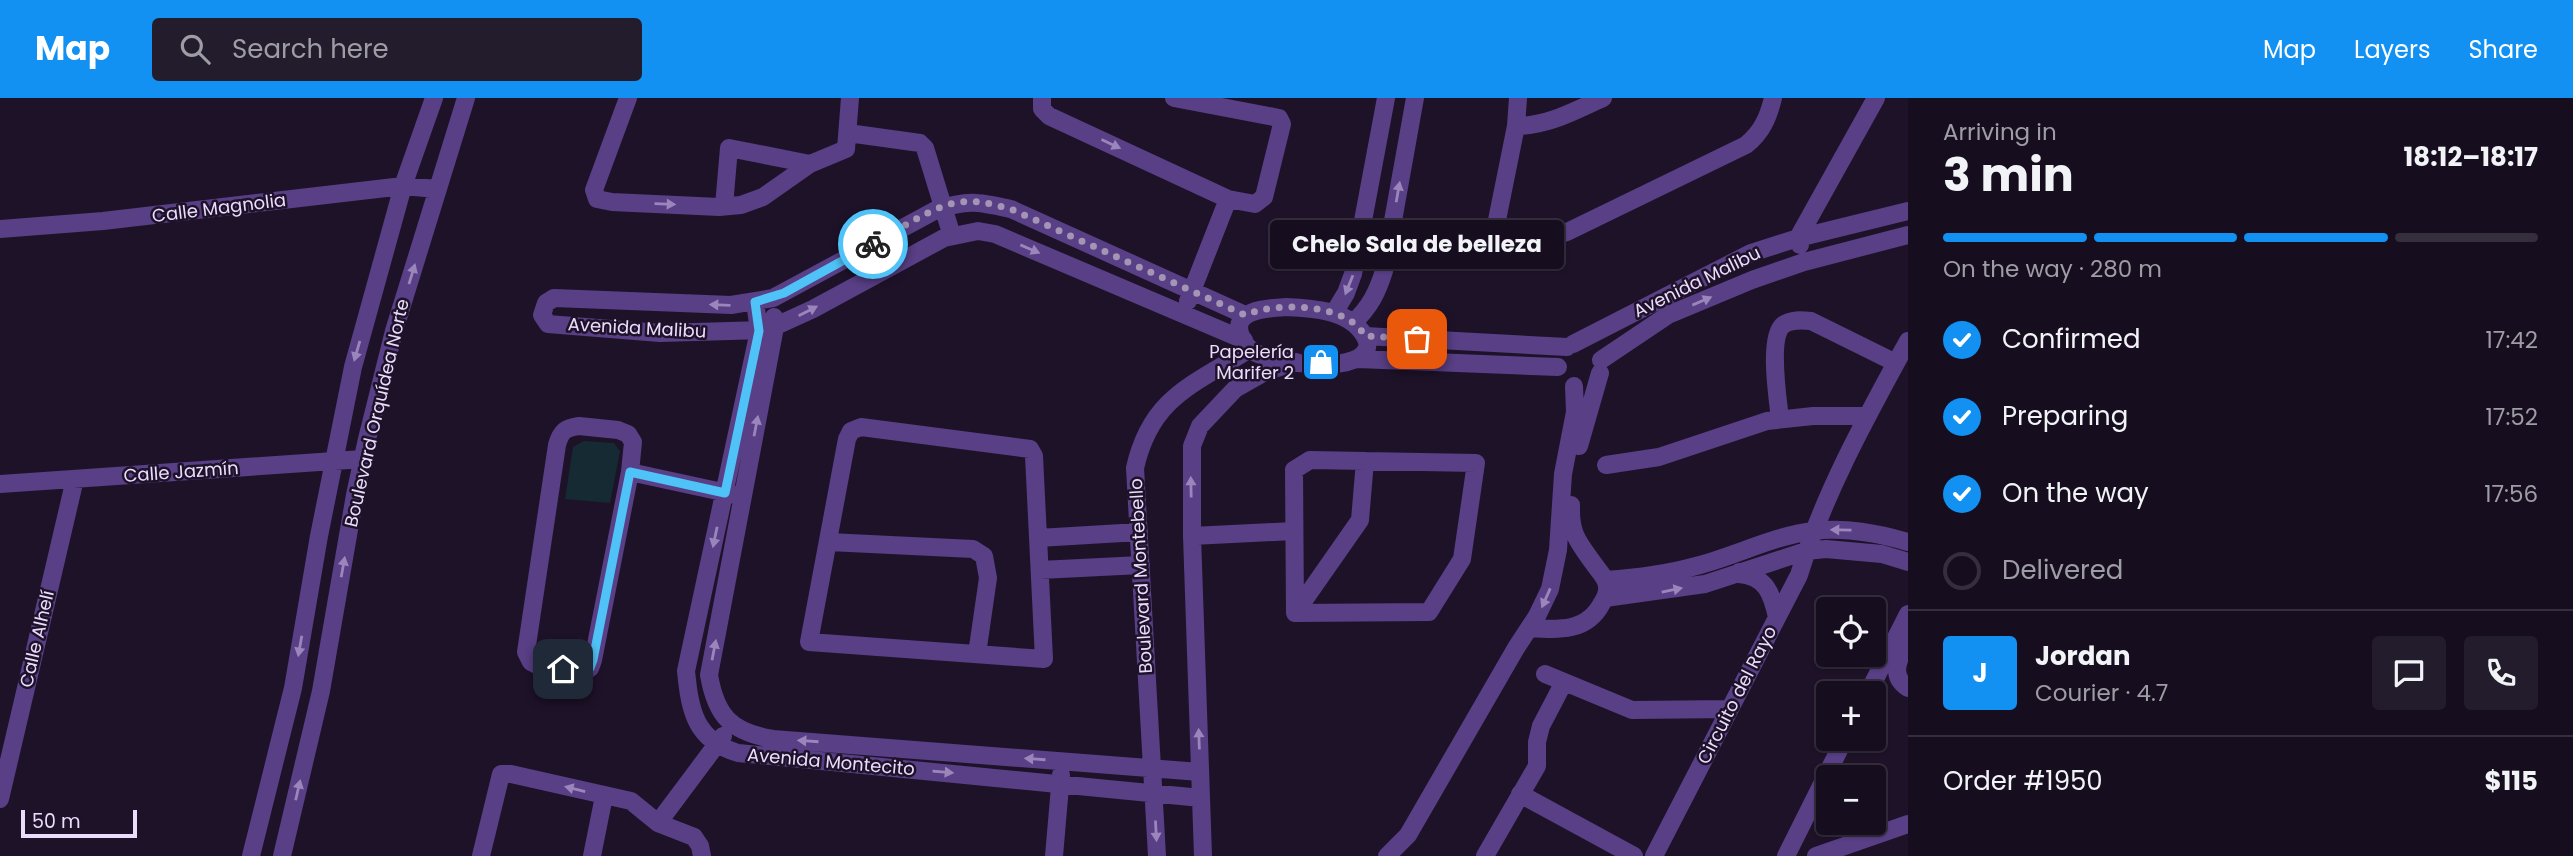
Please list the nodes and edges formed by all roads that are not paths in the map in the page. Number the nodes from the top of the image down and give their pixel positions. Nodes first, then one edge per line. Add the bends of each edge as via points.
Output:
1 (433, 98) edge
2 (466, 98) edge
3 (628, 98) edge
4 (850, 98) edge
5 (1042, 98) edge
6 (1174, 98) edge
7 (1386, 98) edge
8 (1415, 98) edge
9 (1518, 98) edge
10 (1603, 98) edge
11 (1773, 98) edge
12 (1876, 98) edge
13 (1516, 126) junction
14 (848, 133) junction
15 (810, 163) junction
16 (403, 186) junction
17 (437, 189) junction
18 (1228, 198) junction
19 (724, 206) junction
20 (943, 207) junction
21 (1908, 211) edge
22 (0, 229) edge
23 (1908, 235) edge
24 (951, 236) junction
25 (1798, 238) junction
26 (1804, 262) junction
27 (1191, 291) junction
28 (764, 300) junction
29 (1334, 313) junction
30 (1183, 314) junction
31 (1245, 315) junction
32 (767, 329) junction
33 (1359, 330) junction
34 (1908, 341) edge
35 (1247, 344) junction
36 (1570, 345) junction
37 (1358, 359) junction
38 (1296, 362) junction
39 (1896, 363) junction
40 (1600, 366) junction
41 (1558, 367) junction
42 (1574, 386) junction
43 (1868, 415) junction
44 (1780, 419) junction
45 (363, 458) junction
46 (334, 461) junction
47 (1364, 461) junction
48 (1606, 465) dead end
49 (630, 472) junction
50 (75, 479) junction
51 (0, 484) edge
52 (734, 495) junction
53 (1293, 531) junction
54 (1812, 531) junction
55 (1139, 533) junction
56 (1192, 536) junction
57 (1038, 538) junction
58 (829, 542) junction
59 (1908, 542) edge
60 (1577, 543) junction
61 (1558, 550) junction
62 (1806, 551) junction
63 (1733, 556) junction
64 (1908, 562) edge
65 (1141, 565) junction
66 (1040, 570) junction
67 (1739, 574) junction
68 (1605, 589) junction
69 (1296, 613) junction
70 (1908, 614) edge
71 (1777, 617) junction
72 (1531, 628) junction
73 (1908, 640) edge
74 (976, 654) junction
75 (1545, 674) dead end
76 (1874, 681) edge
77 (1564, 682) junction
78 (1903, 684) edge
79 (1730, 709) junction
80 (732, 726) junction
81 (716, 744) junction
82 (1838, 751) edge
83 (1062, 761) junction
84 (1152, 768) junction
85 (1200, 772) junction
86 (1060, 784) junction
87 (1154, 794) junction
88 (1520, 794) junction
89 (604, 796) junction
90 (1201, 798) junction
91 (0, 799) edge
92 (658, 823) junction
93 (1908, 824) edge
94 (251, 856) edge
95 (282, 856) edge
96 (481, 856) edge
97 (592, 856) edge
98 (702, 856) edge
99 (1054, 856) edge
100 (1157, 856) edge
101 (1203, 856) edge
102 (1387, 856) edge
103 (1485, 856) edge
104 (1634, 856) edge
105 (1654, 856) edge
106 (1786, 856) edge
107 (1816, 856) edge

1 - 16 street, Boulevard Orquídea Norte
2 - 17 street, Boulevard Orquídea Norte
3 -> 19 street via 594,190 597,199
4 - 14 street
5 -> 18 street via 1042,109 1049,116
6 - 18 street via 1279,118 1282,124 1264,198 1255,204
7 -> 29 street via 1353,274
33 -> 8 street via 1384,271
9 - 13 street
10 - 13 street via 1549,122
11 - 13 street via 1758,136 1746,145 1555,236 1504,235 1497,220
12 - 25 street
14 - 15 street via 846,149
14 - 20 street via 920,143
15 - 19 street via 763,197
15 - 19 street via 729,148
16 - 17 street, Calle Magnolia
16 - 22 street, Calle Magnolia
16 -> 46 street, Boulevard Orquídea Norte via 352,367
45 -> 17 street, Boulevard Orquídea Norte via 394,331
18 - 27 street
20 - 24 street
20 - 27 street, Avenida Malibu via 981,202 1011,209
20 - 28 street, Avenida Malibu
21 - 25 street, Avenida Malibu
23 - 26 street, Avenida Malibu
24 -> 30 street, Avenida Malibu via 978,231 995,234
32 -> 24 street, Avenida Malibu
25 - 26 street
25 - 36 street, Avenida Malibu via 1751,253
40 -> 26 street, Avenida Malibu via 1668,315
27 - 30 street
27 - 31 street, Avenida Malibu
28 - 32 street, Avenida Montecito
28 -> 32 street, Avenida Malibu via 731,305 554,298 545,303 542,316 548,324 648,332
29 - 31 street via 1286,307
29 - 33 street
30 - 35 street, Avenida Malibu
31 - 35 street via 1240,334
32 - 52 street, Avenida Montecito
33 - 36 street
33 - 37 street via 1368,341
34 - 39 street, Circuito del Rayo
35 - 38 street, Avenida Malibu via 1257,354
35 - 55 street, Boulevard Montebello via 1177,394 1150,424 1135,468
36 - 40 street via 1590,346
36 - 41 street via 1560,355
37 - 38 street via 1317,365
37 - 41 street
56 -> 38 street via 1190,461 1200,426 1235,389
39 - 43 street, Circuito del Rayo
39 - 44 street via 1811,321 1784,325 1775,346
40 - 42 street via 1592,382
40 - 60 street via 1575,463 1570,522
41 - 42 street via 1563,379
42 - 61 street via 1575,412 1563,474
43 - 44 street
43 - 54 street, Circuito del Rayo
44 - 48 street via 1659,457
45 - 46 street, Calle Jazmín
95 -> 45 street, Boulevard Orquídea Norte via 321,691
46 - 50 street, Calle Jazmín
46 -> 94 street, Boulevard Orquídea Norte via 293,688
47 - 53 street via 1310,460 1294,470
47 - 69 street via 1360,520
47 - 69 street via 1476,463 1462,559 1429,612
49 - 49 street via 590,668 584,672 541,667 531,662 526,642 560,434 579,426 628,434 633,442
49 - 52 street
50 - 51 street, Calle Jazmín
50 - 91 street, Calle Alhelí
80 -> 52 street, Avenida Montecito via 712,694 709,675
52 -> 81 street, Avenida Montecito via 686,671 694,717
53 - 56 street
53 - 69 street
59 -> 54 street via 1877,533
54 - 62 street, Circuito del Rayo
54 - 63 street
55 - 57 street
55 - 65 street, Boulevard Montebello
85 -> 56 street
57 - 58 street via 1030,449 861,427 850,431 847,439
57 - 66 street
58 - 74 street via 973,550 984,556 988,579
58 - 74 street via 810,642
60 - 61 street
60 - 68 street
61 -> 72 street via 1550,589
62 - 64 street via 1844,549
62 - 67 street
62 - 71 street, Circuito del Rayo
63 - 67 street
63 - 68 street
65 - 66 street
65 - 84 street, Boulevard Montebello
66 - 74 street via 1044,659
68 -> 67 street via 1683,588
67 - 71 street via 1765,583
68 - 72 street via 1598,611 1589,621 1564,630
70 - 76 street
71 - 79 street, Circuito del Rayo
72 - 102 street via 1408,835
73 - 78 street via 1896,667
75 - 77 street
77 - 79 street via 1632,710
77 - 88 street via 1536,741 1537,766
79 - 105 street, Circuito del Rayo
80 - 81 street
83 -> 80 street, Avenida Montecito via 773,738
81 -> 86 street, Avenida Montecito via 738,753
81 - 92 street
82 - 106 street
83 - 84 street, Avenida Montecito
83 - 86 street
84 - 85 street, Avenida Montecito
84 - 87 street, Boulevard Montebello
85 - 90 street
86 - 87 street, Avenida Montecito
86 - 99 street
87 - 90 street, Avenida Montecito
87 -> 100 street, Boulevard Montebello
88 - 103 street
88 - 104 street
89 - 92 street via 631,801
89 -> 96 street via 501,774
89 - 97 street
90 - 101 street
92 - 98 street via 694,837
93 - 107 street

